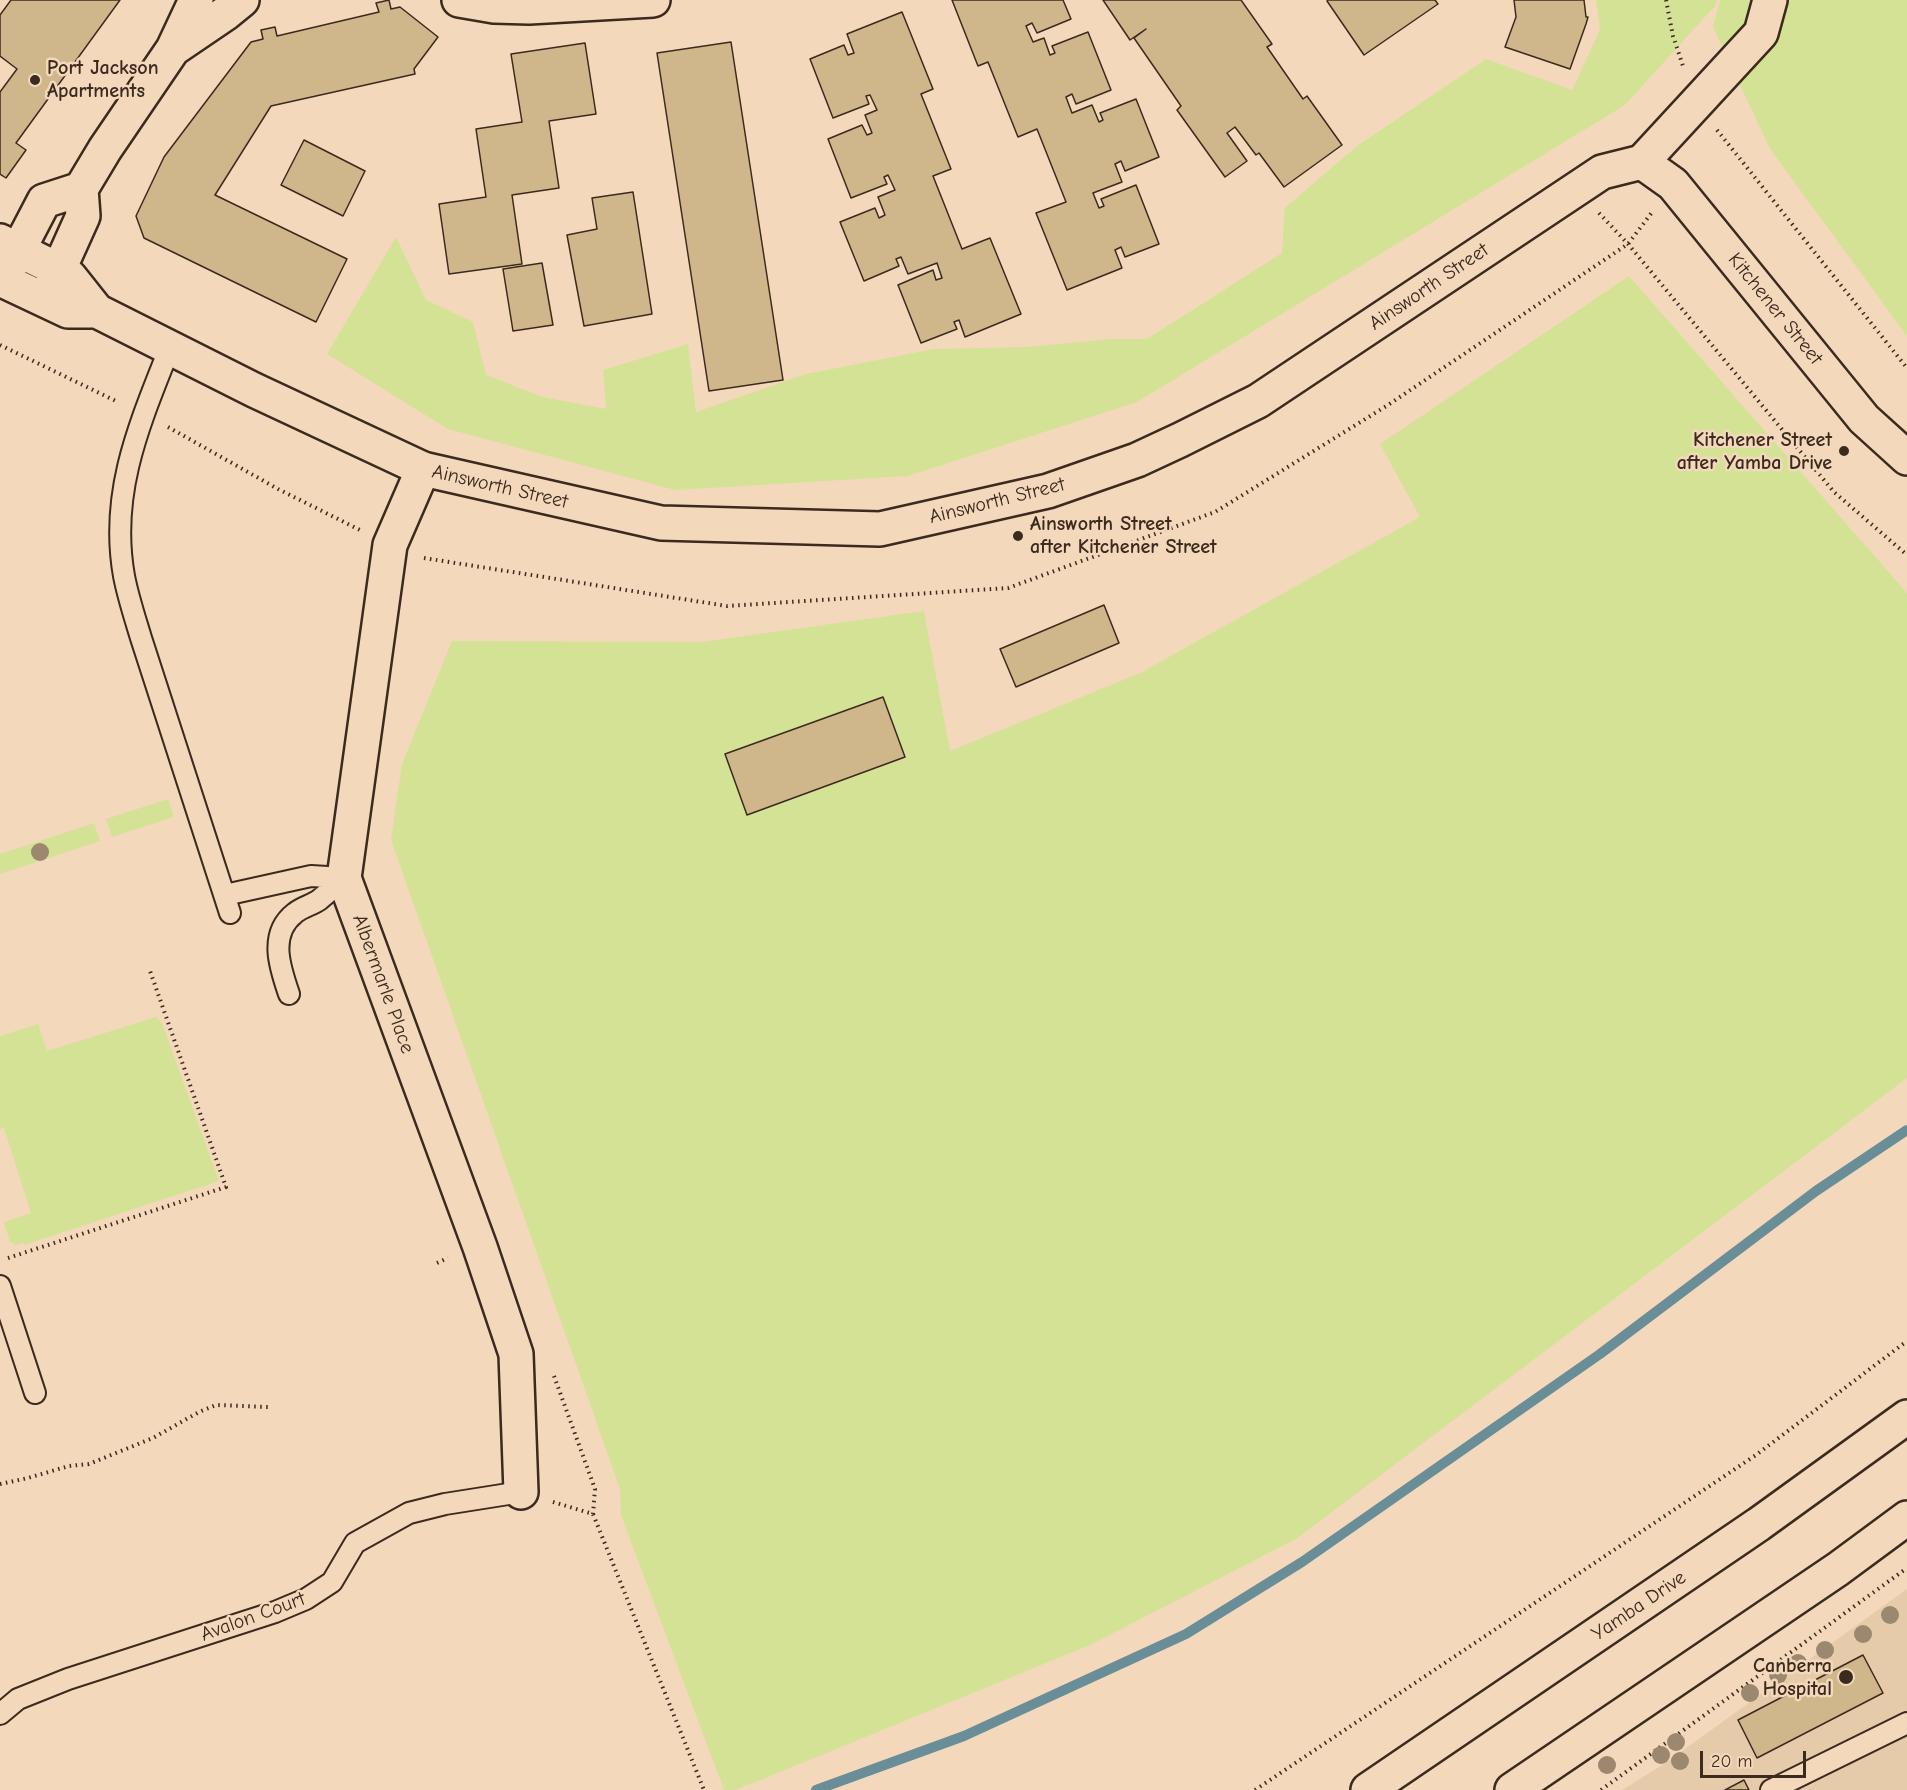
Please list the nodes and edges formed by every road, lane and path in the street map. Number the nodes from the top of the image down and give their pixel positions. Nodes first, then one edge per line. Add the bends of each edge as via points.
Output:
1 (196, 0) edge
2 (242, 0) edge
3 (459, 0) edge
4 (653, 0) edge
5 (1666, 0) edge
6 (1770, 0) edge
7 (173, 49) junction
8 (1696, 104) junction
9 (1642, 162) junction
10 (81, 189) junction
11 (1576, 189) junction
12 (9, 246) edge
13 (59, 270) junction
14 (1, 280) edge
15 (45, 300) junction
16 (97, 311) junction
17 (0, 345) edge
18 (170, 347) junction
19 (1907, 368) edge
20 (143, 414) junction
21 (1907, 458) edge
22 (423, 469) junction
23 (390, 545) junction
24 (1907, 555) edge
25 (344, 878) junction
26 (150, 970) dead end
27 (289, 994) dead end
28 (0, 1261) edge
29 (0, 1286) edge
30 (1907, 1341) edge
31 (550, 1366) dead end
32 (35, 1393) dead end
33 (269, 1407) dead end
34 (1907, 1417) edge
35 (0, 1484) edge
36 (521, 1492) junction
37 (593, 1514) junction
38 (1907, 1518) edge
39 (1907, 1568) edge
40 (0, 1714) edge
41 (1907, 1723) edge
42 (704, 1790) edge
43 (1255, 1790) edge
44 (1368, 1790) edge
45 (1512, 1790) edge
46 (1601, 1790) edge
47 (1771, 1790) edge

1 - 7 street
2 - 7 street
3 - 4 street via 529,7
5 - 8 path
6 - 8 street via 1761,33
7 - 10 street
8 - 9 street
8 - 19 path
9 - 11 street, Ainsworth Street via 1602,172
9 - 21 street, Kitchener Street via 1673,184 1864,419
10 - 12 street via 44,201
10 - 13 street via 83,216
11 - 22 street, Ainsworth Street via 1258,401 1137,460 1048,491 880,529 660,524
11 - 24 path via 1628,244 1834,492
12 - 13 street, Ainsworth Street
12 - 14 street
13 - 15 street
13 - 16 street, Ainsworth Street via 70,277
14 - 15 street, Ainsworth Street
15 - 16 street, Ainsworth Street via 68,311
16 - 18 street, Ainsworth Street
17 - 20 path
18 - 20 lane
18 - 22 street, Ainsworth Street
20 - 23 path via 278,489
20 - 25 lane via 125,475 121,530 124,576 227,904 311,876
22 - 23 street, Albermarle Place
23 - 25 street, Albermarle Place
25 - 27 lane via 318,901 292,915 282,927 279,957
25 - 36 street, Albermarle Place via 516,1354
26 - 28 path via 226,1187
29 - 32 lane
30 - 43 path via 1756,1455
31 - 37 path via 595,1489
33 - 35 path via 216,1405 153,1438 89,1464
34 - 44 street, Yamba Drive via 1759,1524
36 - 37 path
36 - 40 lane, Avalon Court via 409,1513 356,1543 332,1582 306,1599 68,1679 18,1699
37 - 42 path
38 - 45 street
39 - 46 path
41 - 47 lane

